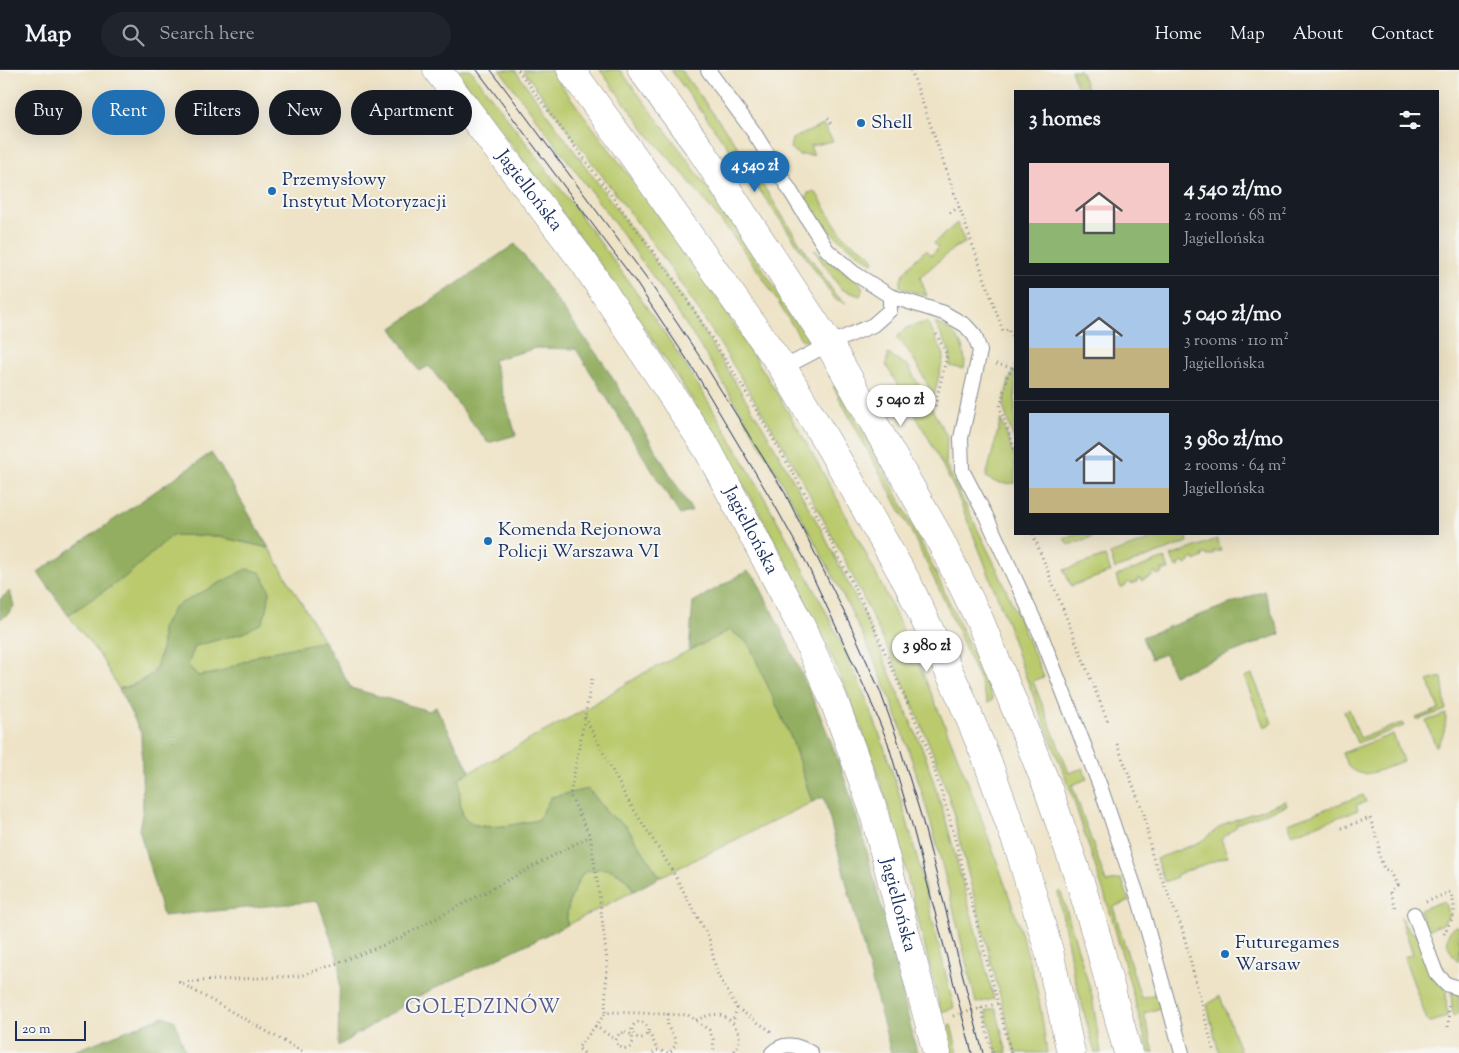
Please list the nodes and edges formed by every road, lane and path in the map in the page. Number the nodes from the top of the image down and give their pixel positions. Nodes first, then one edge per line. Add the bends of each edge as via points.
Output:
1 (437, 70) edge
2 (518, 70) edge
3 (571, 70) edge
4 (642, 70) edge
5 (708, 70) edge
6 (910, 70) edge
7 (828, 118) dead end
8 (831, 124) dead end
9 (959, 207) junction
10 (950, 213) dead end
11 (890, 296) junction
12 (923, 306) junction
13 (1014, 343) edge
14 (829, 344) junction
15 (1014, 366) edge
16 (783, 368) junction
17 (935, 406) dead end
18 (1014, 448) edge
19 (1032, 535) edge
20 (592, 679) dead end
21 (585, 717) junction
22 (1108, 722) dead end
23 (1117, 744) dead end
24 (1342, 828) dead end
25 (590, 836) junction
26 (1423, 902) dead end
27 (1397, 913) dead end
28 (1414, 914) dead end
29 (1442, 939) dead end
30 (1459, 988) edge
31 (999, 1003) junction
32 (737, 1008) junction
33 (981, 1008) junction
34 (605, 1014) junction
35 (668, 1014) junction
36 (696, 1020) junction
37 (733, 1021) junction
38 (929, 1023) junction
39 (595, 1026) junction
40 (648, 1033) junction
41 (632, 1034) junction
42 (616, 1040) junction
43 (786, 1045) junction
44 (296, 1048) junction
45 (578, 1048) junction
46 (655, 1052) edge
47 (298, 1053) edge
48 (305, 1053) edge
49 (574, 1053) edge
50 (584, 1053) edge
51 (669, 1053) edge
52 (714, 1053) edge
53 (732, 1053) edge
54 (772, 1053) edge
55 (811, 1053) edge
56 (937, 1053) edge
57 (992, 1053) edge
58 (1011, 1053) edge
59 (1071, 1053) edge
60 (1128, 1053) edge
61 (1182, 1053) edge
62 (1214, 1053) edge

1 - 38 main road, Jagiellońska via 585,264 708,450 801,626 834,701 869,798
2 - 31 path via 675,281 741,384 813,507 866,610 926,744
3 - 16 main road
4 - 14 main road via 699,147
5 - 11 lane via 753,131 827,250 854,273
6 - 9 path
7 - 8 path
9 - 10 path
9 - 13 path via 1003,331 1009,329
11 - 12 lane
11 - 14 lane via 890,310 873,325
12 - 17 path via 947,355
12 - 61 lane via 944,313 975,336 980,351 961,438 962,470 1041,635 1100,786 1140,903
14 - 16 lane
14 - 60 main road via 936,532 980,621 1065,836
15 - 18 path via 1008,375 1000,407
16 - 59 main road via 908,584 960,695 993,777 1031,887
19 - 22 path
20 - 21 path
21 - 25 path via 570,795
21 - 32 path via 627,799 669,865 709,938 717,973
23 - 62 path via 1144,814 1152,855 1182,928
24 - 27 path via 1370,818 1384,869 1391,872 1397,885 1390,892
25 - 34 path via 607,961
25 - 44 path via 394,941 335,964 300,976 178,982
26 - 29 path via 1450,892 1455,904 1454,914
28 - 30 lane via 1436,973 1446,984
31 - 33 path
31 - 58 path
32 - 37 path
32 - 43 path via 782,1038
33 - 38 path
33 - 57 path
34 - 35 path
34 - 39 path
35 - 36 path via 688,1015
35 - 51 path via 667,1024 675,1036 676,1045
36 - 37 path via 719,1014
36 - 52 path via 711,1034
37 - 53 path via 739,1035 736,1050
38 - 56 main road, Jagiellońska
39 - 42 path
39 - 45 path
40 - 41 path via 638,1038
40 - 41 path via 647,1026 635,1022
40 - 46 path
41 - 42 path via 619,1034
41 - 42 path via 630,1047 618,1046
43 - 54 lane
43 - 55 lane
44 - 47 path
44 - 48 path
45 - 49 path
45 - 50 path
46 - 51 path

